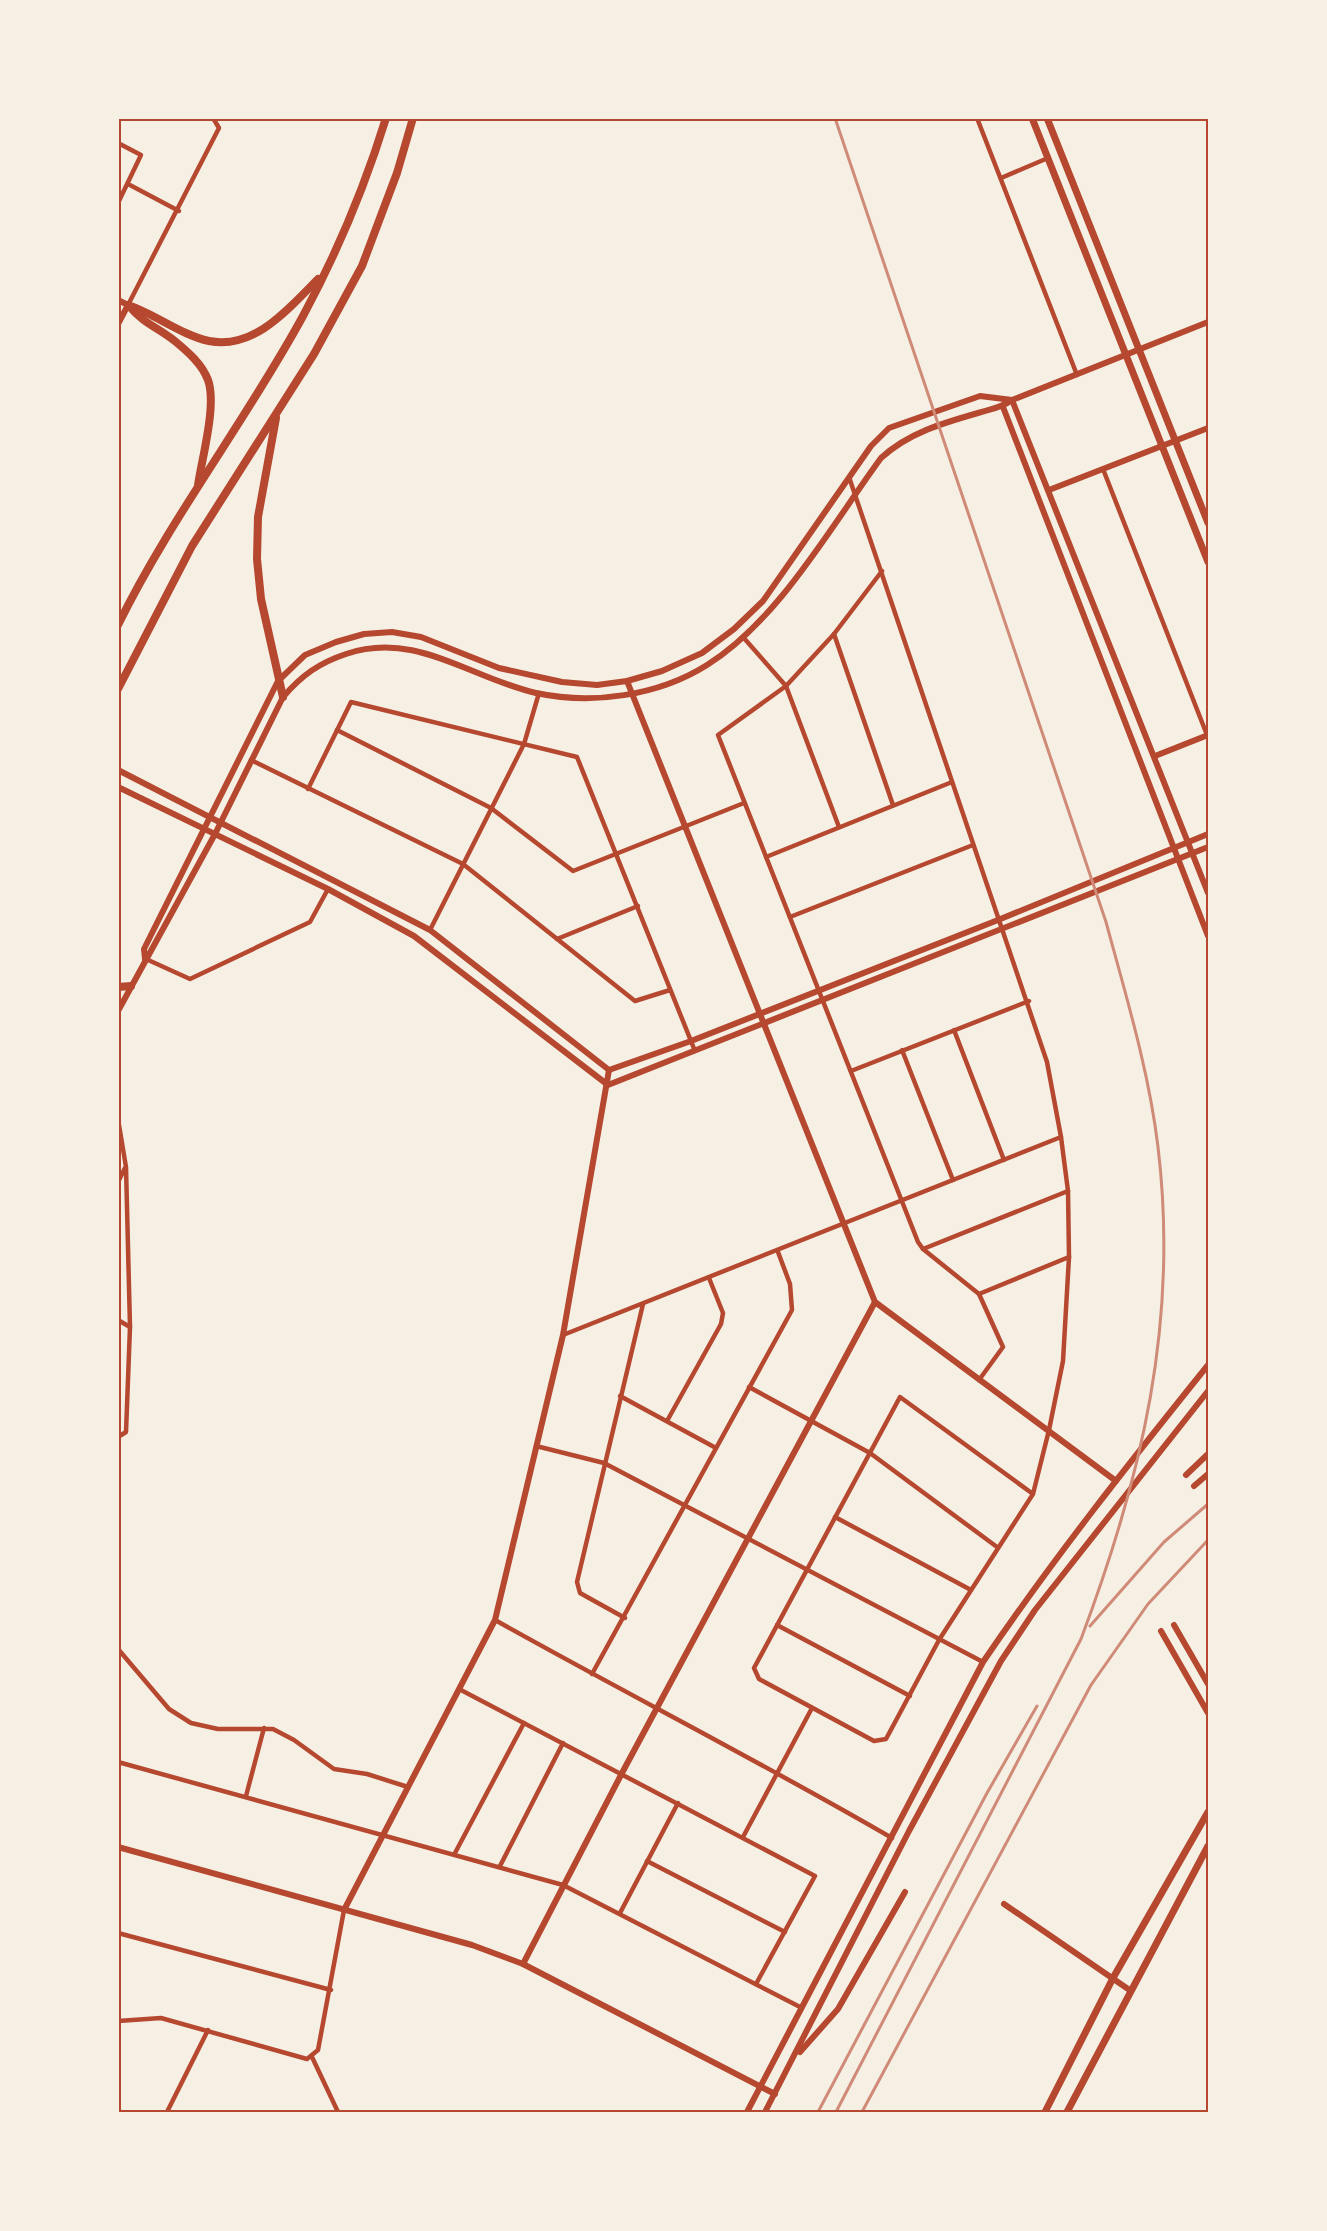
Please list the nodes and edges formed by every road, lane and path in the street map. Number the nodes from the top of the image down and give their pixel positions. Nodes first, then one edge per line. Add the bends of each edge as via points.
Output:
1 (213, 118) edge
2 (387, 118) edge
3 (413, 118) edge
4 (977, 118) edge
5 (1032, 118) edge
6 (1047, 118) edge
7 (118, 143) edge
8 (1048, 158) junction
9 (1001, 178) junction
10 (128, 184) junction
11 (118, 203) edge
12 (179, 210) junction
13 (323, 274) junction
14 (118, 300) edge
15 (128, 304) junction
16 (1209, 322) edge
17 (118, 324) edge
18 (1139, 349) junction
19 (1127, 354) junction
20 (1077, 375) junction
21 (1012, 400) junction
22 (1003, 407) junction
23 (276, 415) junction
24 (1209, 428) edge
25 (1176, 441) junction
26 (1163, 447) junction
27 (1103, 469) junction
28 (849, 476) junction
29 (197, 488) junction
30 (1049, 490) junction
31 (855, 493) junction
32 (1209, 523) edge
33 (1209, 562) edge
34 (882, 571) junction
35 (118, 625) edge
36 (834, 634) junction
37 (743, 637) junction
38 (278, 681) junction
39 (627, 681) junction
40 (786, 686) junction
41 (118, 689) edge
42 (539, 693) junction
43 (632, 694) junction
44 (284, 697) junction
45 (337, 730) junction
46 (1208, 735) edge
47 (524, 744) junction
48 (1155, 756) junction
49 (251, 760) junction
50 (118, 770) edge
51 (952, 783) junction
52 (118, 787) edge
53 (308, 789) junction
54 (744, 803) junction
55 (893, 805) junction
56 (491, 808) junction
57 (212, 817) junction
58 (221, 822) junction
59 (685, 827) junction
60 (839, 827) junction
61 (205, 829) junction
62 (215, 834) junction
63 (1209, 834) edge
64 (1190, 842) junction
65 (973, 845) junction
66 (1175, 847) junction
67 (1209, 847) edge
68 (1194, 853) junction
69 (618, 854) junction
70 (766, 857) junction
71 (1179, 859) junction
72 (463, 864) junction
73 (328, 889) junction
74 (1209, 893) edge
75 (638, 906) junction
76 (790, 917) junction
77 (998, 920) junction
78 (430, 930) junction
79 (1002, 931) junction
80 (1209, 936) edge
81 (557, 939) junction
82 (145, 958) junction
83 (131, 986) junction
84 (118, 987) edge
85 (817, 989) junction
86 (670, 990) junction
87 (1029, 1000) junction
88 (822, 1001) junction
89 (118, 1011) edge
90 (758, 1013) junction
91 (762, 1024) junction
92 (954, 1030) junction
93 (691, 1041) junction
94 (902, 1050) junction
95 (695, 1052) junction
96 (609, 1070) junction
97 (851, 1071) junction
98 (608, 1085) junction
99 (118, 1119) edge
100 (1062, 1137) junction
101 (1004, 1160) junction
102 (126, 1167) junction
103 (953, 1180) junction
104 (118, 1182) edge
105 (1068, 1191) junction
106 (902, 1200) junction
107 (844, 1225) junction
108 (923, 1249) junction
109 (778, 1252) junction
110 (1069, 1257) junction
111 (709, 1278) junction
112 (979, 1294) junction
113 (875, 1302) junction
114 (643, 1304) junction
115 (118, 1320) edge
116 (130, 1327) junction
117 (563, 1335) junction
118 (1209, 1365) edge
119 (978, 1380) junction
120 (749, 1388) junction
121 (1209, 1391) edge
122 (620, 1396) junction
123 (667, 1421) junction
124 (811, 1421) junction
125 (1049, 1430) junction
126 (118, 1437) edge
127 (536, 1446) junction
128 (716, 1448) junction
129 (870, 1453) junction
130 (1209, 1454) edge
131 (604, 1464) junction
132 (1209, 1474) edge
133 (1186, 1475) dead end
134 (1116, 1481) junction
135 (1194, 1486) dead end
136 (1033, 1494) junction
137 (685, 1506) junction
138 (835, 1518) junction
139 (747, 1540) junction
140 (997, 1546) junction
141 (805, 1570) junction
142 (970, 1590) junction
143 (625, 1618) junction
144 (495, 1620) junction
145 (777, 1625) junction
146 (1174, 1625) dead end
147 (1161, 1631) dead end
148 (939, 1640) junction
149 (118, 1649) edge
150 (983, 1662) junction
151 (592, 1674) junction
152 (1209, 1684) edge
153 (459, 1689) junction
154 (910, 1696) junction
155 (657, 1708) junction
156 (812, 1708) junction
157 (1209, 1713) edge
158 (524, 1722) junction
159 (264, 1728) junction
160 (563, 1743) junction
161 (118, 1762) edge
162 (778, 1772) junction
163 (622, 1773) junction
164 (408, 1787) junction
165 (246, 1796) junction
166 (678, 1803) junction
167 (1209, 1812) edge
168 (383, 1834) junction
169 (743, 1837) junction
170 (892, 1838) junction
171 (1209, 1845) edge
172 (118, 1847) edge
173 (454, 1854) junction
174 (647, 1861) junction
175 (500, 1866) junction
176 (562, 1885) junction
177 (905, 1892) dead end
178 (1004, 1904) dead end
179 (344, 1910) junction
180 (620, 1913) junction
181 (785, 1932) junction
182 (118, 1933) edge
183 (523, 1964) junction
184 (1113, 1978) junction
185 (756, 1984) junction
186 (331, 1990) junction
187 (1131, 1991) junction
188 (802, 2008) junction
189 (118, 2021) edge
190 (208, 2030) junction
191 (312, 2057) junction
192 (792, 2062) junction
193 (761, 2086) junction
194 (775, 2094) junction
195 (167, 2112) edge
196 (338, 2112) edge
197 (747, 2112) edge
198 (765, 2112) edge
199 (1045, 2112) edge
200 (1067, 2112) edge

1 - 12 street via 219,129
2 - 13 highway via 354,209
3 - 23 highway via 362,266
4 - 9 street
5 - 8 main road
6 - 18 main road
7 - 10 street via 141,155
8 - 9 street
8 - 19 main road
9 - 20 street
10 - 11 street
10 - 12 street
12 - 15 street
13 - 15 highway via 271,324 244,338 210,341
13 - 29 highway via 303,316
14 - 15 street
15 - 17 street
15 - 29 highway via 142,321 169,336 192,356 208,381 210,403
16 - 18 street
18 - 19 street
18 - 25 main road
19 - 20 street
19 - 26 main road
20 - 21 street
21 - 22 street
21 - 28 street via 980,396 889,428
21 - 30 street
22 - 31 street via 899,442 881,458
22 - 66 street
23 - 38 highway via 258,516 257,560
23 - 41 highway via 192,546
24 - 25 street
25 - 26 street
25 - 32 main road
26 - 27 street
26 - 33 main road
27 - 30 street
27 - 46 street
28 - 31 street
28 - 39 street via 763,601 734,629 702,653
29 - 35 highway via 145,570
30 - 48 street
31 - 34 street
31 - 37 street via 776,603
34 - 36 street
34 - 51 street
36 - 40 street
36 - 55 street
37 - 40 street
37 - 43 street via 706,666
38 - 39 street via 305,656 336,642 392,632 421,637 499,668 534,677 597,685
38 - 44 highway
38 - 57 street
39 - 43 street
40 - 54 street via 718,735
40 - 60 street
42 - 43 street via 587,698
42 - 44 street via 432,655 400,647 367,647 317,665 298,679
42 - 47 street
43 - 59 street
44 - 49 street
45 - 47 street via 351,702
45 - 53 street
45 - 56 street
46 - 48 street
47 - 56 street
47 - 69 street via 578,757
48 - 64 street
49 - 53 street
49 - 58 street
50 - 57 street
51 - 55 street
51 - 65 street
52 - 61 street
53 - 72 street
54 - 59 street
54 - 70 street
55 - 60 street
56 - 69 street via 573,871
56 - 72 street
57 - 58 street
57 - 61 street
58 - 62 street
58 - 78 street
59 - 69 street
59 - 90 street
60 - 70 street
61 - 62 street
61 - 82 street via 144,949
62 - 73 street
62 - 82 street via 151,954
63 - 64 street
64 - 66 street
64 - 68 street
65 - 76 street
65 - 77 street
66 - 71 street
66 - 77 street
67 - 68 street
68 - 71 street
68 - 74 street
69 - 75 street
70 - 76 street
71 - 79 street
71 - 80 street
72 - 78 street
72 - 81 street
73 - 82 street via 310,922 190,979
73 - 98 street via 414,936
75 - 81 street
75 - 86 street
76 - 85 street
77 - 79 street
77 - 85 street
78 - 96 street
79 - 87 street
79 - 88 street
81 - 86 street via 635,1001
82 - 83 street
83 - 84 highway
83 - 89 street
85 - 88 street
85 - 90 street
86 - 93 street
87 - 92 street
87 - 100 street
88 - 91 street
88 - 97 street
90 - 91 street
90 - 93 street
91 - 95 street
91 - 107 street
92 - 94 street
92 - 101 street
93 - 95 street
93 - 96 street
94 - 97 street
94 - 103 street
95 - 98 street
96 - 98 street
97 - 106 street
98 - 117 street
99 - 102 street
100 - 101 street
100 - 105 street
101 - 103 street
102 - 104 street
102 - 116 street
103 - 106 street
105 - 108 street
105 - 110 street
106 - 107 street
106 - 108 street
107 - 109 street
107 - 113 street
108 - 112 street
109 - 111 street
109 - 120 street via 790,1284 792,1310
110 - 112 street
110 - 125 street via 1063,1361
111 - 114 street
111 - 123 street via 723,1313 721,1324
112 - 119 street via 1003,1347
113 - 119 street
113 - 124 street
114 - 117 street
114 - 122 street
115 - 116 street
116 - 126 street via 126,1432
117 - 127 street
118 - 134 street
119 - 125 street
120 - 124 street
120 - 128 street
121 - 192 street via 1035,1610 1001,1661 909,1831
122 - 123 street
122 - 131 street
123 - 128 street
124 - 129 street
124 - 139 street
125 - 134 street
125 - 136 street
127 - 131 street
127 - 144 street
128 - 137 street
129 - 136 street via 900,1397
129 - 138 street
129 - 140 street
130 - 133 street
131 - 137 street
131 - 143 street via 577,1582 580,1593
132 - 135 street
134 - 150 street via 1024,1601
136 - 140 street
137 - 139 street
137 - 143 street
138 - 141 street
138 - 142 street
139 - 141 street
139 - 155 street
140 - 142 street
141 - 145 street
141 - 148 street
142 - 148 street
143 - 151 street
144 - 151 street
144 - 153 street
145 - 154 street
145 - 156 street via 754,1668 756,1674
146 - 152 street
147 - 157 street
148 - 150 street
148 - 154 street
149 - 159 street via 169,1709 191,1723 218,1729
150 - 170 street
151 - 155 street
153 - 158 street
153 - 164 street
154 - 156 street via 886,1739 874,1741
155 - 162 street
155 - 163 street
156 - 162 street
158 - 160 street
158 - 173 street
159 - 164 street via 294,1740 334,1769
159 - 165 street
160 - 163 street
160 - 175 street
161 - 165 street
162 - 169 street
162 - 170 street
163 - 166 street
163 - 176 street
164 - 168 street
165 - 168 street
166 - 169 street
166 - 174 street
167 - 184 main road
168 - 173 street
168 - 179 street
169 - 181 street via 815,1876
170 - 188 street
171 - 187 main road
172 - 179 street
173 - 175 street
174 - 180 street
174 - 181 street
175 - 176 street
176 - 180 street
176 - 183 street
177 - 192 street via 837,2009
178 - 184 street
179 - 183 street via 472,1945
179 - 186 street
180 - 185 street
181 - 185 street
182 - 186 street
183 - 193 street
184 - 187 street
184 - 199 main road
185 - 188 street
186 - 191 street via 318,2050
187 - 200 main road
188 - 193 street
189 - 190 street via 161,2018
190 - 191 street via 307,2059
190 - 195 street
191 - 196 street
192 - 194 street
193 - 194 street
193 - 197 street
194 - 198 street

